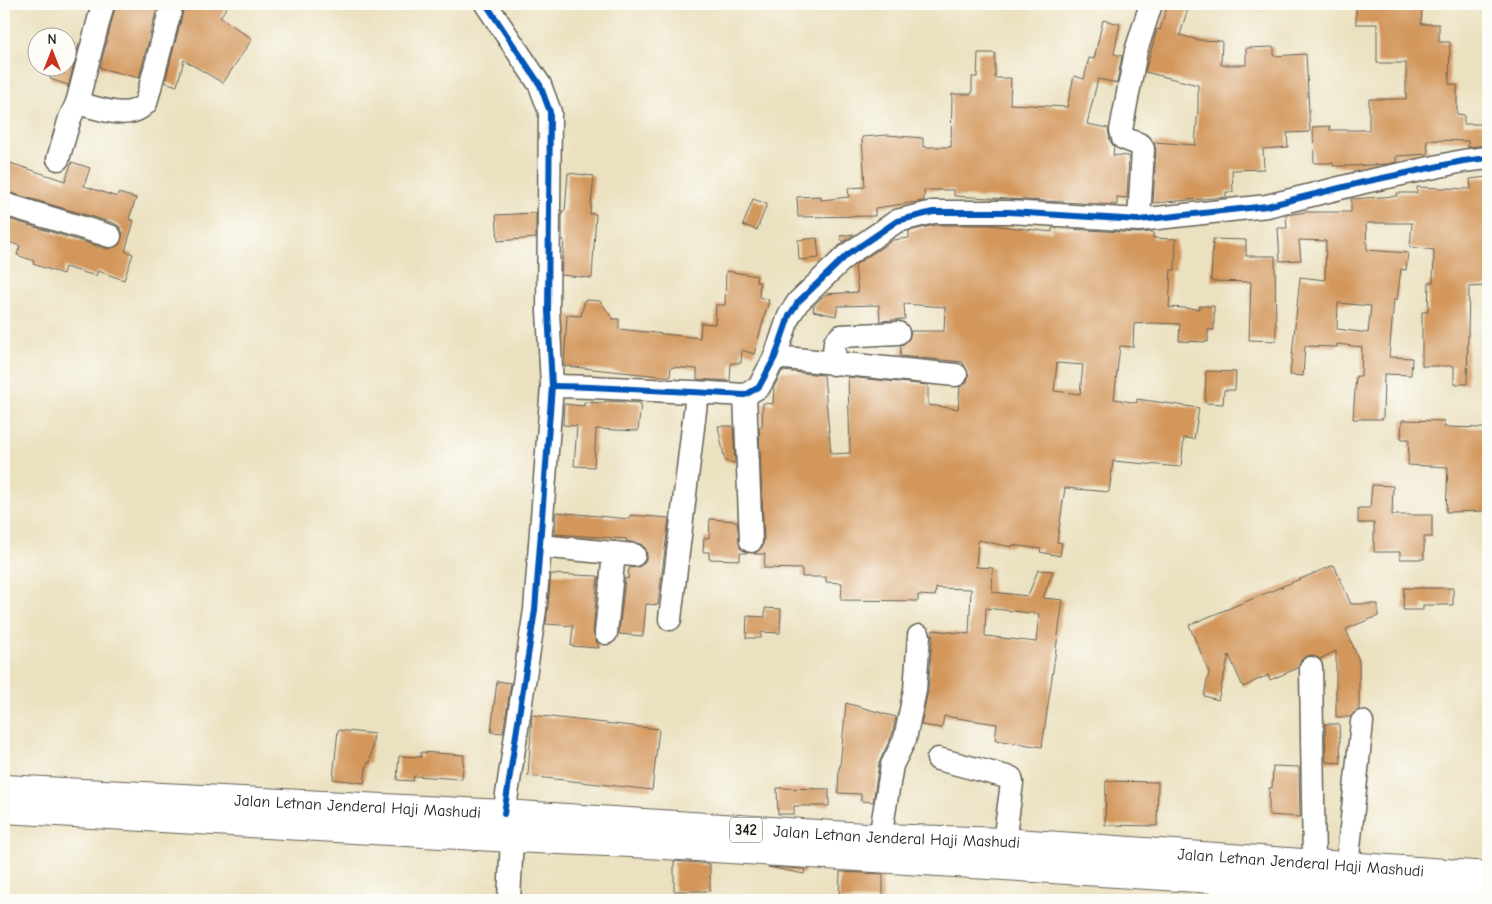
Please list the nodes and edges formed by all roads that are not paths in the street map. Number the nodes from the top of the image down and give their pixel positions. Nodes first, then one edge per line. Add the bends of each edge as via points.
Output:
1 (104, 4) edge
2 (172, 4) edge
3 (486, 4) edge
4 (1151, 4) edge
5 (77, 104) junction
6 (1488, 158) edge
7 (58, 159) dead end
8 (4, 204) edge
9 (1139, 220) junction
10 (110, 236) dead end
11 (898, 333) dead end
12 (776, 357) junction
13 (833, 364) junction
14 (956, 375) dead end
15 (552, 386) junction
16 (698, 394) junction
17 (745, 395) junction
18 (751, 541) dead end
19 (540, 546) junction
20 (670, 619) dead end
21 (606, 633) dead end
22 (919, 636) dead end
23 (1311, 668) dead end
24 (1362, 722) dead end
25 (938, 759) dead end
26 (4, 789) edge
27 (4, 809) edge
28 (322, 816) junction
29 (508, 826) junction
30 (688, 837) junction
31 (880, 838) junction
32 (1004, 842) junction
33 (1314, 864) junction
34 (1347, 867) junction
35 (1285, 874) junction
36 (1488, 876) edge
37 (1488, 896) edge
38 (509, 900) edge

1 - 5 street
2 - 5 street via 146,104 139,111 118,113
3 - 15 street via 540,85 550,112 548,311
4 - 9 street via 1136,51 1121,130 1123,138 1141,145 1143,149
5 - 7 street
6 - 9 street via 1373,180 1267,206
8 - 10 street
9 - 12 street via 1009,212 932,212 897,221 847,255 814,284 789,316
11 - 13 street via 841,336 835,342
12 - 13 street
12 - 17 street via 760,387
13 - 14 street
15 - 16 street via 617,387
15 - 19 street
16 - 17 street
16 - 20 street
17 - 18 street
19 - 21 street via 624,554
19 - 29 street
22 - 31 street via 915,690 905,739 892,765
23 - 33 street
24 - 34 street
25 - 32 street via 1011,778
26 - 28 main road, Jalan Letnan Jenderal Haji Mashudi / 342
27 - 28 main road, Jalan Letnan Jenderal Haji Mashudi / 342
28 - 29 main road, Jalan Letnan Jenderal Haji Mashudi / 342
29 - 30 main road, Jalan Letnan Jenderal Haji Mashudi / 342
29 - 38 street
30 - 31 main road, Jalan Letnan Jenderal Haji Mashudi / 342
30 - 35 main road, Jalan Letnan Jenderal Haji Mashudi / 342
31 - 32 main road, Jalan Letnan Jenderal Haji Mashudi / 342
32 - 35 main road, Jalan Letnan Jenderal Haji Mashudi / 342
33 - 34 main road, Jalan Letnan Jenderal Haji Mashudi / 342
33 - 35 main road, Jalan Letnan Jenderal Haji Mashudi / 342
34 - 36 main road, Jalan Letnan Jenderal Haji Mashudi / 342
35 - 37 main road, Jalan Letnan Jenderal Haji Mashudi / 342

